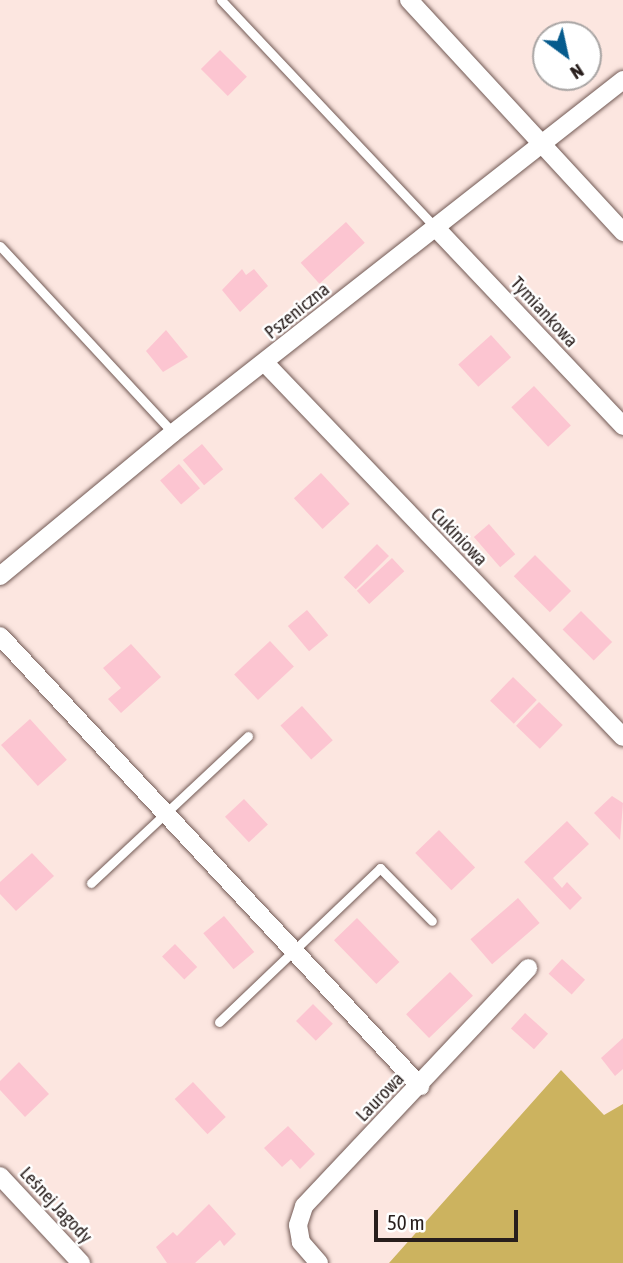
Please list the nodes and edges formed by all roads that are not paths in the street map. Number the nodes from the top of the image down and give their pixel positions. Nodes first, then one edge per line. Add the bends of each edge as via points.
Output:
1 (221, 0) edge
2 (409, 0) edge
3 (623, 80) edge
4 (542, 146) junction
5 (435, 227) junction
6 (623, 232) edge
7 (0, 246) edge
8 (266, 363) junction
9 (623, 426) edge
10 (173, 433) junction
11 (0, 576) edge
12 (0, 636) edge
13 (248, 736) dead end
14 (623, 737) edge
15 (166, 813) junction
16 (91, 883) dead end
17 (432, 922) dead end
18 (295, 950) junction
19 (528, 968) dead end
20 (219, 1023) dead end
21 (421, 1086) junction
22 (0, 1176) edge
23 (81, 1263) edge
24 (319, 1263) edge

1 - 5 lane
2 - 4 street
3 - 4 street, Pszeniczna
4 - 5 street, Pszeniczna
4 - 6 street
5 - 8 street, Pszeniczna
5 - 9 street, Tymiankowa
7 - 10 lane
8 - 10 street, Pszeniczna
8 - 14 street, Cukiniowa
10 - 11 street, Pszeniczna
12 - 15 street
13 - 15 lane
15 - 16 lane
15 - 18 street
17 - 18 lane via 380,867
18 - 20 lane
18 - 21 street
19 - 21 street, Laurowa
21 - 24 street, Laurowa via 304,1206 298,1226 301,1242
22 - 23 street, Leśnej Jagody

